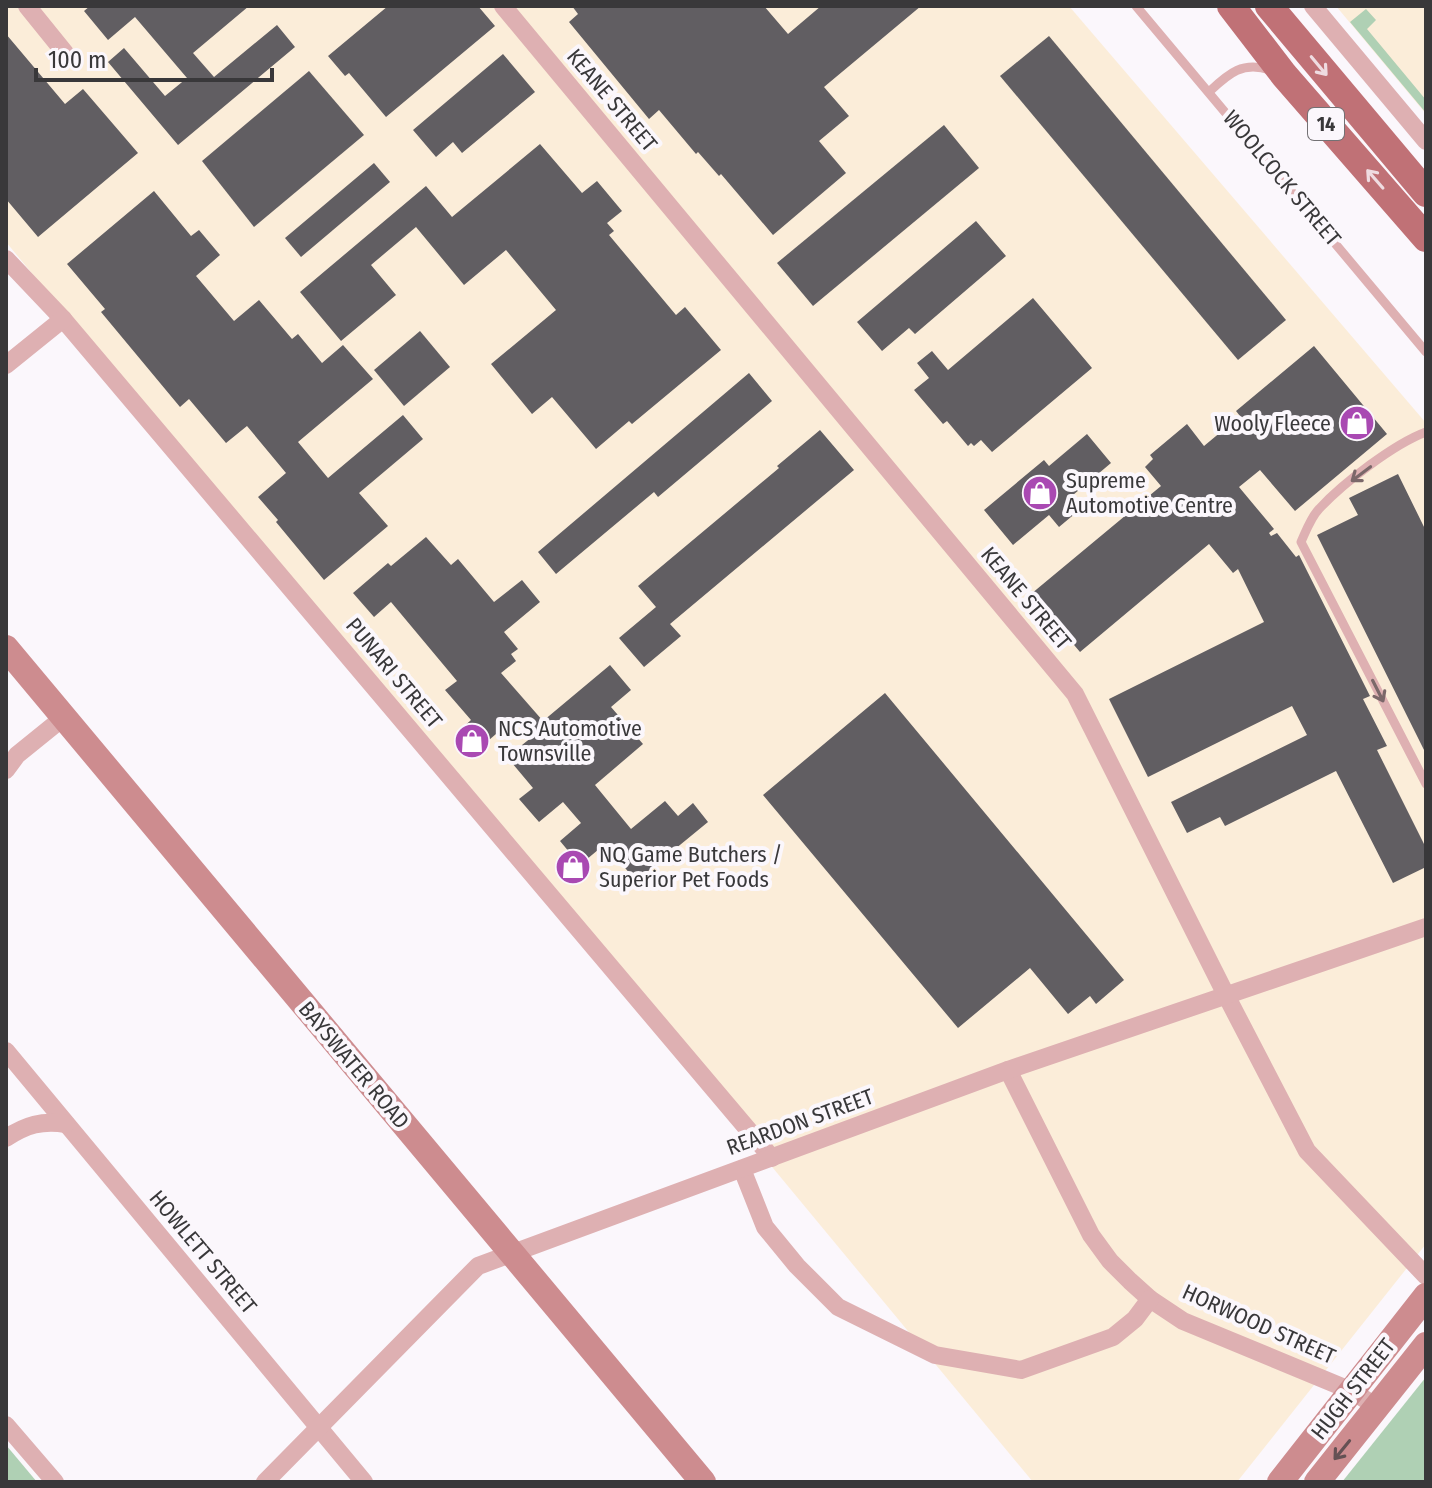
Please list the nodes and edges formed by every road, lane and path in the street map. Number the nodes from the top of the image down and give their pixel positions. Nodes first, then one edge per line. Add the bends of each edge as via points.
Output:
1 (27, 6) edge
2 (503, 6) edge
3 (1136, 6) edge
4 (1231, 6) edge
5 (1269, 6) edge
6 (1313, 6) edge
7 (65, 53) dead end
8 (1284, 75) junction
9 (1210, 91) junction
10 (1426, 141) edge
11 (1426, 193) edge
12 (1426, 238) edge
13 (6, 259) edge
14 (63, 319) junction
15 (1426, 352) edge
16 (6, 365) edge
17 (1426, 432) edge
18 (6, 648) edge
19 (6, 672) edge
20 (58, 722) junction
21 (6, 770) edge
22 (1426, 784) edge
23 (1426, 927) edge
24 (1226, 995) junction
25 (6, 1051) edge
26 (1008, 1070) junction
27 (66, 1124) junction
28 (6, 1138) edge
29 (772, 1158) junction
30 (742, 1169) junction
31 (505, 1257) junction
32 (1426, 1276) edge
33 (1426, 1296) edge
34 (1150, 1299) junction
35 (1426, 1345) edge
36 (1352, 1391) junction
37 (1377, 1407) junction
38 (6, 1425) edge
39 (319, 1429) junction
40 (55, 1482) edge
41 (265, 1482) edge
42 (364, 1482) edge
43 (683, 1482) edge
44 (703, 1482) edge
45 (1280, 1482) edge
46 (1317, 1482) edge

1 - 7 street
2 - 24 street, KEANE STREET via 1075,694
3 - 9 lane, WOOLCOCK STREET
4 - 8 main road, 14
5 -> 11 main road, 14
6 - 10 street
8 - 9 lane via 1244,66
12 -> 8 main road, 14
9 - 15 lane, WOOLCOCK STREET
13 - 14 street, PUNARI STREET
14 - 16 street
14 - 29 street, PUNARI STREET
17 -> 22 lane via 1357,476 1317,510 1301,542
18 - 20 main road, BAYSWATER ROAD
19 - 20 main road, BAYSWATER ROAD
20 - 21 street
20 - 31 main road, BAYSWATER ROAD
23 - 24 street, REARDON STREET
24 - 26 street, REARDON STREET
24 - 32 street, KEANE STREET via 1307,1151
25 - 27 street, HOWLETT STREET
26 - 29 street, REARDON STREET
26 - 34 street, HORWOOD STREET via 1091,1235
27 - 28 street via 48,1121 22,1127
27 - 39 street, HOWLETT STREET
29 - 30 street, REARDON STREET
30 - 31 street, REARDON STREET
30 - 34 street via 765,1227 838,1307 935,1355 1021,1370 1113,1337
31 - 39 street, REARDON STREET via 478,1266
31 - 43 main road, BAYSWATER ROAD
31 - 44 main road, BAYSWATER ROAD
33 - 36 main road, HUGH STREET
34 - 36 street, HORWOOD STREET via 1183,1321
35 - 37 main road, HUGH STREET
36 - 37 street, HORWOOD STREET
36 - 45 main road, HUGH STREET
37 -> 46 main road, HUGH STREET
38 - 40 street
39 - 41 street, REARDON STREET
39 - 42 street, HOWLETT STREET

